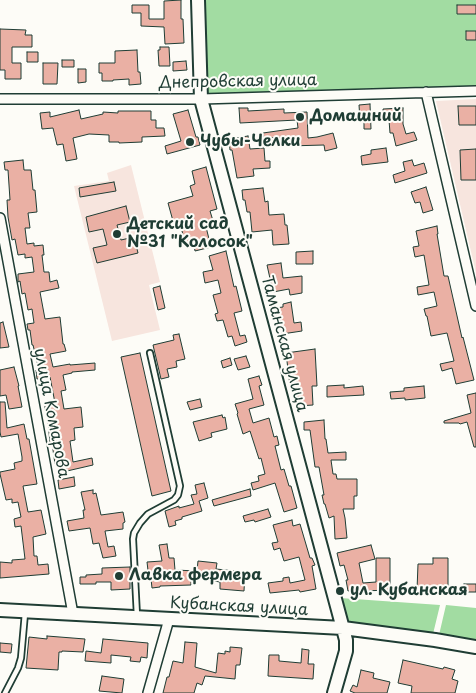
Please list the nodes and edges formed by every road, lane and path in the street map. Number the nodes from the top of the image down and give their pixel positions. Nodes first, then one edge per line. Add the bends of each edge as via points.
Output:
1 (198, 0) edge
2 (476, 91) edge
3 (426, 92) junction
4 (201, 99) junction
5 (0, 100) edge
6 (0, 218) edge
7 (476, 306) edge
8 (150, 353) dead end
9 (0, 610) edge
10 (25, 612) junction
11 (73, 614) junction
12 (137, 618) junction
13 (169, 619) junction
14 (343, 628) junction
15 (476, 647) edge
16 (5, 693) edge
17 (148, 693) edge
18 (334, 693) edge

1 - 4 street, Таманская улица
2 - 3 street, Днепровская улица
3 - 4 street, Днепровская улица
3 - 7 street
4 - 5 street, Днепровская улица
4 - 14 street, Таманская улица
6 - 11 street, улица Комарова
8 - 12 lane via 180,486 174,500 148,514 134,532
9 - 10 street, Кубанская улица
10 - 11 street, Кубанская улица
10 - 16 lane via 21,658
11 - 12 street, Кубанская улица
12 - 13 street, Кубанская улица
13 - 14 street, Кубанская улица
13 - 17 street
14 - 15 street, Кубанская улица
14 - 18 street, Таманская улица via 346,650

